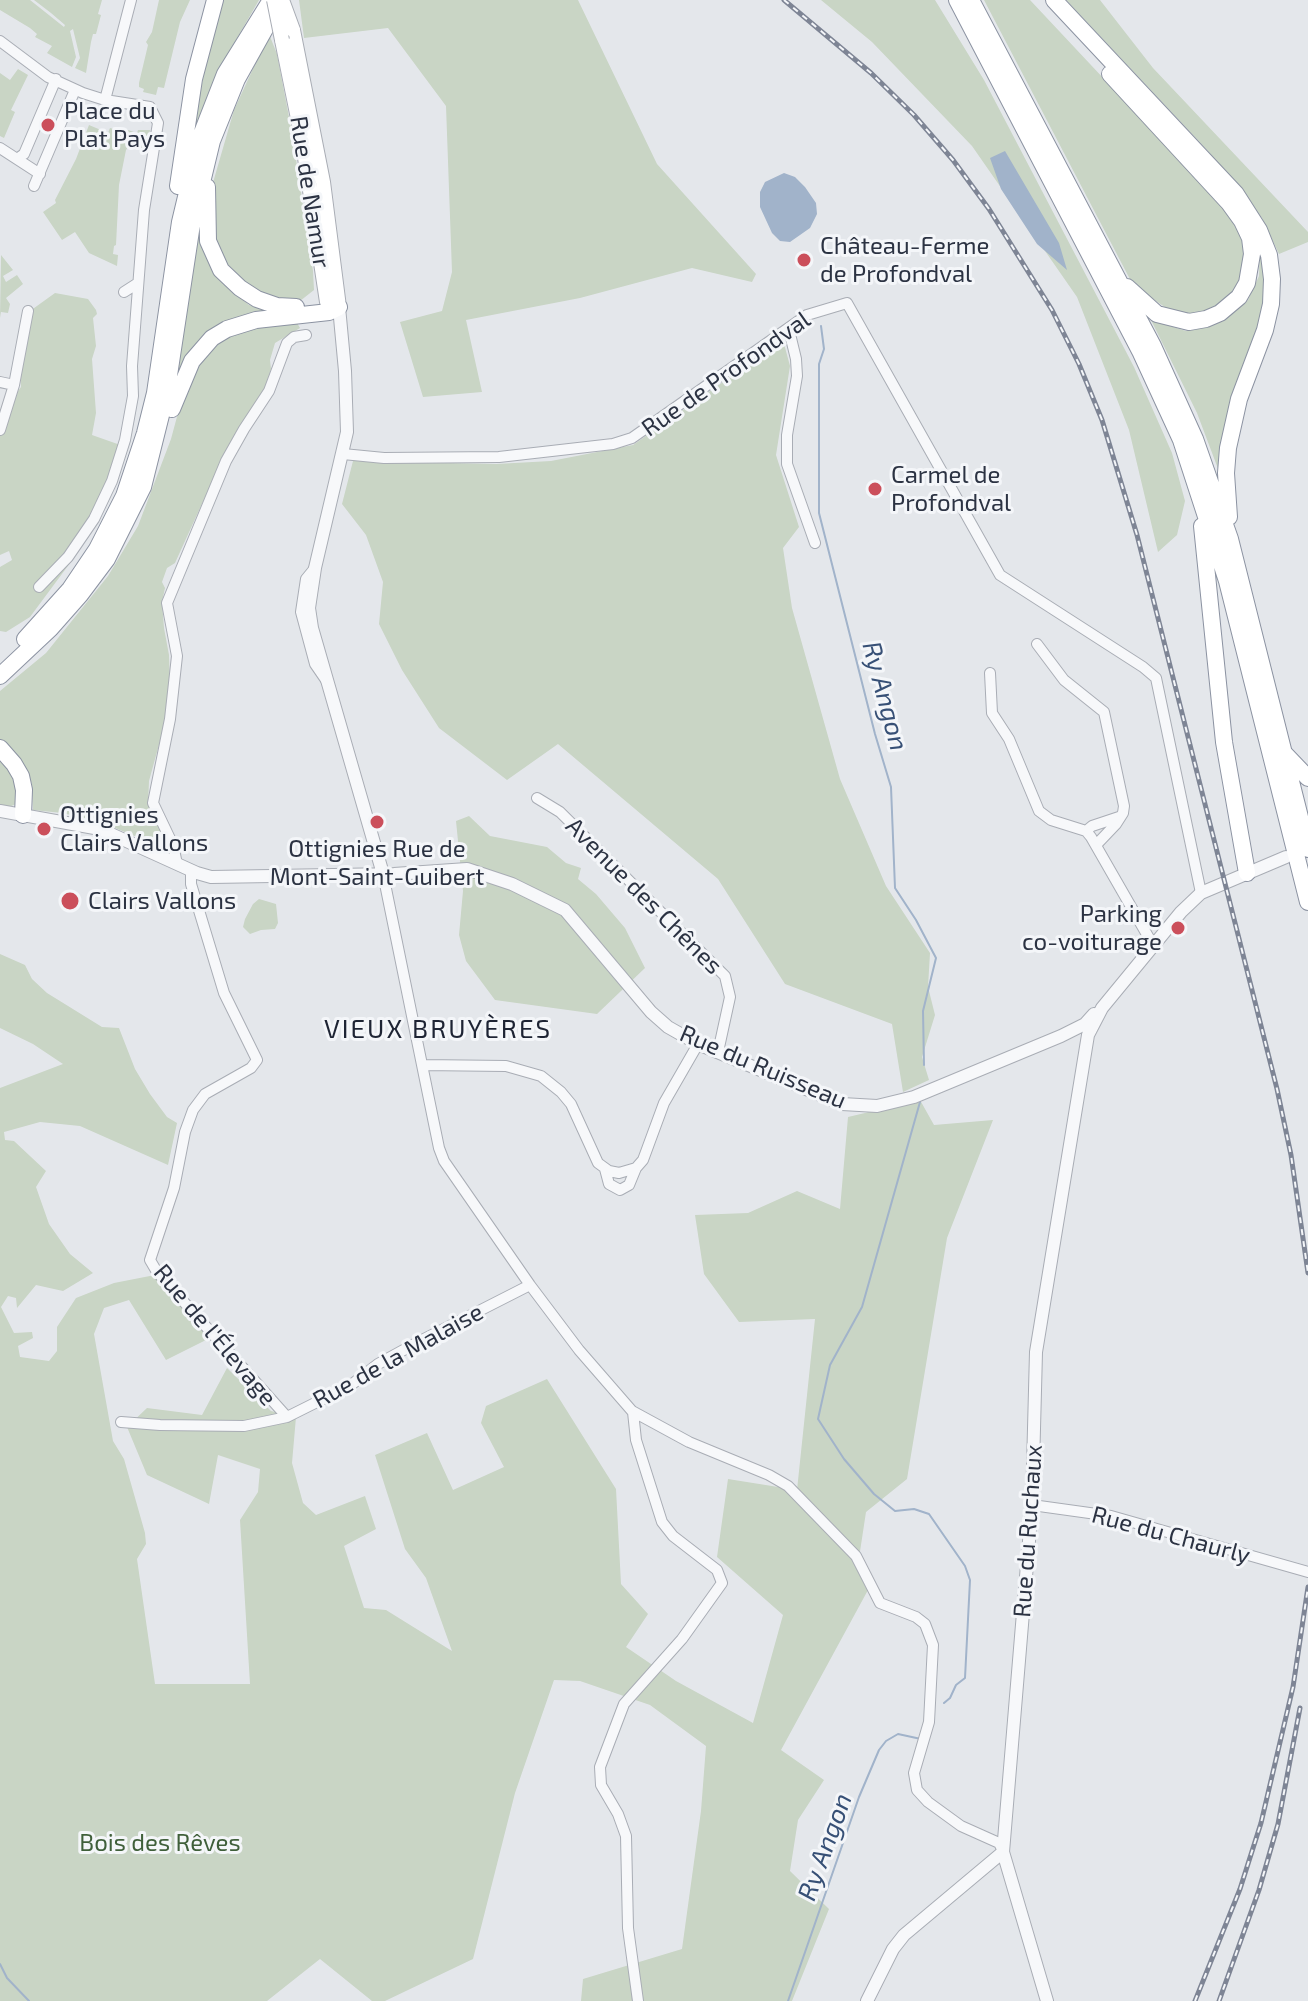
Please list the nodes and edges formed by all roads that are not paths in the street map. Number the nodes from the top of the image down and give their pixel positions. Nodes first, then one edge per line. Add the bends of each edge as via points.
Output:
1 (131, 0) edge
2 (215, 0) edge
3 (272, 0) edge
4 (284, 0) edge
5 (947, 0) edge
6 (957, 0) edge
7 (971, 0) edge
8 (1041, 0) edge
9 (1054, 0) edge
10 (287, 35) junction
11 (0, 41) edge
12 (978, 44) junction
13 (56, 79) junction
14 (75, 90) junction
15 (105, 100) junction
16 (0, 148) edge
17 (17, 159) junction
18 (203, 171) junction
19 (40, 174) junction
20 (34, 186) dead end
21 (180, 222) junction
22 (1117, 278) junction
23 (138, 283) junction
24 (124, 292) dead end
25 (332, 307) junction
26 (28, 311) dead end
27 (789, 330) junction
28 (306, 335) dead end
29 (0, 382) edge
30 (14, 385) junction
31 (0, 430) edge
32 (343, 454) junction
33 (150, 466) junction
34 (1199, 488) junction
35 (1230, 539) junction
36 (815, 543) dead end
37 (39, 587) dead end
38 (52, 620) junction
39 (1037, 644) dead end
40 (0, 661) edge
41 (990, 673) dead end
42 (0, 676) edge
43 (0, 748) edge
44 (1284, 753) junction
45 (1308, 778) edge
46 (537, 798) dead end
47 (0, 811) edge
48 (1308, 812) edge
49 (23, 815) junction
50 (1119, 817) junction
51 (1086, 831) junction
52 (1306, 840) edge
53 (1096, 845) junction
54 (1286, 857) dead end
55 (177, 864) junction
56 (191, 870) junction
57 (1247, 873) junction
58 (383, 874) junction
59 (1201, 893) junction
60 (1308, 902) edge
61 (1153, 945) junction
62 (1084, 1031) junction
63 (698, 1044) junction
64 (718, 1052) junction
65 (422, 1065) junction
66 (636, 1168) junction
67 (605, 1169) junction
68 (530, 1285) junction
69 (633, 1412) junction
70 (287, 1417) junction
71 (121, 1422) dead end
72 (1032, 1505) junction
73 (1308, 1572) edge
74 (1003, 1852) junction
75 (638, 2001) edge
76 (867, 2001) edge
77 (1047, 2001) edge

1 - 15 street
2 - 21 highway via 186,127 178,185
3 - 10 main road, Rue de Namur, bridge
3 - 21 highway via 241,45 212,104
4 - 10 main road, Rue de Namur, bridge
4 - 18 highway via 237,79
5 - 12 highway
6 - 12 highway
7 - 22 highway
8 - 22 highway via 1229,203 1250,238 1247,283 1231,305 1206,319 1189,322 1157,314
9 - 35 highway via 1236,194 1269,255 1271,304 1228,448
10 - 25 main road, Rue de Namur
11 - 13 street
12 - 34 highway via 1140,351
13 - 14 street
13 - 17 street via 24,154
14 - 15 street
14 - 19 street
15 - 23 street via 150,107 158,123
16 - 17 street
17 - 19 street
18 - 25 highway via 208,179 208,241 230,280 277,306
18 - 33 highway
19 - 20 street
21 - 38 highway via 155,393 135,467 97,549
22 - 35 highway via 1195,439
23 - 24 street
23 - 37 street via 132,406 118,463 88,530
25 - 32 street, Rue de Namur via 345,384
25 - 33 highway via 243,322 212,338 186,372
26 - 30 street
27 - 32 street, Rue de Profondval via 632,438 613,444 499,457
27 - 36 street via 797,376 787,464
27 - 59 street, Rue de Profondval via 815,311 847,303 1000,575 1156,678
28 - 55 street via 287,343 269,391 226,461 167,603 177,656 153,803
29 - 30 street
30 - 31 street
32 - 58 street, Rue de Namur via 309,608
33 - 38 highway via 107,559
34 - 57 highway via 1224,742
34 - 60 highway
35 - 44 highway
38 - 40 highway
38 - 42 highway
39 - 50 street via 1064,680 1104,712 1124,806
41 - 51 street via 992,713 1009,739 1039,811
43 - 49 highway via 21,776
44 - 45 highway
44 - 52 highway
46 - 64 street, Avenue des Chênes via 560,812 725,976 730,997
47 - 49 street, Rue du Ruisseau
48 - 52 highway
49 - 55 street, Rue du Ruisseau via 100,829
50 - 51 street
50 - 53 street
51 - 53 street
53 - 61 street
54 - 57 street
55 - 56 street, Rue du Ruisseau
56 - 58 street, Rue du Ruisseau via 226,878
56 - 70 street, Rue de l'Élevage via 224,993 257,1059 251,1068 205,1094 193,1110 150,1260
57 - 59 street
58 - 63 street, Rue du Ruisseau via 467,869 565,910 651,1012
58 - 65 street
59 - 61 street, Rue du Ruisseau
61 - 62 street, Rue du Ruisseau
62 - 64 street, Rue du Ruisseau via 914,1097 877,1106 842,1104
62 - 72 street, Rue du Ruchaux via 1036,1352
63 - 64 street, Rue du Ruisseau
63 - 66 street via 664,1103 646,1155
65 - 67 street via 506,1066 541,1076 571,1104
65 - 68 street via 442,1158
66 - 67 street via 619,1173
66 - 67 street via 629,1185 620,1190 609,1184
68 - 69 street
68 - 70 street, Rue de la Malaise
69 - 74 street via 788,1486 856,1556 880,1603 925,1624 933,1645 929,1722 914,1773 917,1790 961,1826 999,1843
69 - 75 street via 636,1440 662,1522 717,1570 722,1583 682,1639 624,1704 599,1770 626,1836 628,1928
70 - 71 street, Rue de la Malaise via 244,1426
72 - 73 street, Rue du Chaurly via 1111,1516
72 - 74 street, Rue du Ruchaux
74 - 76 street via 904,1935
74 - 77 street, Rue du Ruchaux

